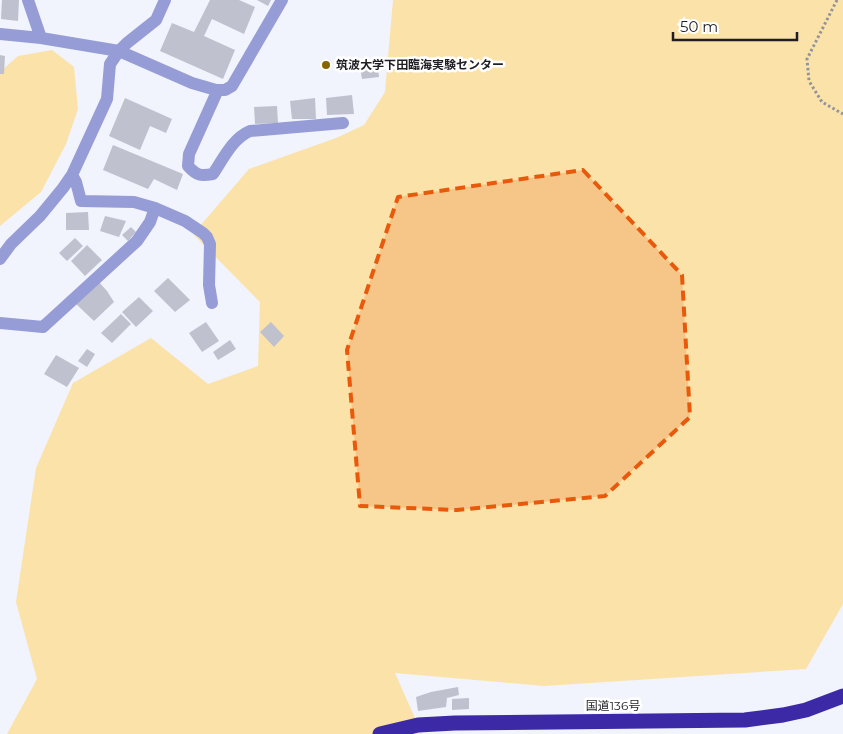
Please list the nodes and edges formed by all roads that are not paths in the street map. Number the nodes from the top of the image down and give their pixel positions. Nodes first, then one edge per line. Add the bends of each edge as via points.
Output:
1 (28, 0) edge
2 (165, 0) edge
3 (282, 0) edge
4 (0, 34) edge
5 (41, 38) junction
6 (119, 51) junction
7 (216, 90) junction
8 (343, 123) dead end
9 (72, 175) junction
10 (155, 208) junction
11 (0, 259) edge
12 (212, 303) dead end
13 (0, 323) edge
14 (843, 696) edge
15 (380, 734) edge

1 - 5 street
2 - 6 street via 156,20
3 - 7 street via 232,86
4 - 5 street
5 - 6 street
6 - 7 street
6 - 9 street via 110,64 107,99
7 - 8 street via 189,154 188,166 202,176 213,174 243,134
9 - 10 street via 81,201 134,202
9 - 11 street
10 - 12 street via 185,221 207,238 210,244
10 - 13 street via 137,241 43,327
14 - 15 highway, 国道136号 via 806,710 745,720 455,723 418,725

